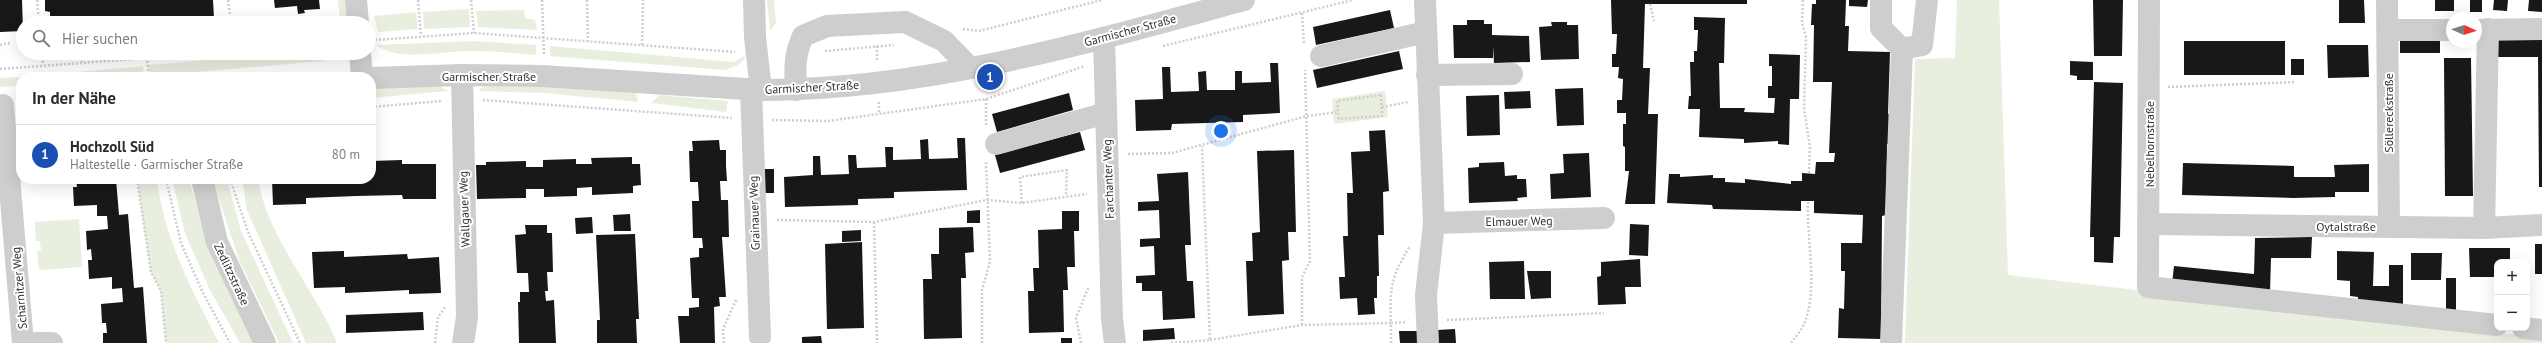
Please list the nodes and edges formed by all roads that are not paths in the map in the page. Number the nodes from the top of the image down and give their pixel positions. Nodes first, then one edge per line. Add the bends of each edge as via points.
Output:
1 (356, 0) edge
2 (754, 0) edge
3 (1244, 0) edge
4 (1425, 0) edge
5 (1881, 0) edge
6 (1927, 0) edge
7 (2149, 0) edge
8 (2387, 0) edge
9 (357, 16) edge
10 (2482, 29) edge
11 (2542, 29) edge
12 (2388, 30) junction
13 (2446, 30) edge
14 (1426, 32) junction
15 (1104, 38) junction
16 (1902, 49) junction
17 (1310, 59) road end
18 (361, 60) edge
19 (970, 68) junction
20 (362, 72) edge
21 (1512, 74) dead end
22 (462, 75) junction
23 (1428, 75) junction
24 (376, 78) edge
25 (756, 90) junction
26 (796, 90) junction
27 (8, 104) edge
28 (1106, 113) junction
29 (989, 145) road end
30 (203, 184) edge
31 (1604, 218) dead end
32 (1434, 223) junction
33 (2150, 224) junction
34 (2542, 225) edge
35 (2389, 226) junction
36 (2484, 228) junction
37 (7, 233) edge
38 (2494, 325) edge
39 (2530, 329) edge
40 (2542, 330) edge
41 (760, 337) dead end
42 (23, 343) edge
43 (37, 343) edge
44 (52, 343) edge
45 (265, 343) edge
46 (463, 343) edge
47 (1115, 343) edge
48 (1428, 343) edge
49 (1891, 343) edge

1 - 9 street
2 - 25 street, Grainauer Weg
3 - 15 street, Garmischer Straße
4 - 14 street
5 - 16 street via 1881,28
6 - 16 street via 1922,45
7 - 33 street, Nebelhornstraße
8 - 12 street, Söllereckstraße
10 - 11 street
10 - 36 street
12 - 13 street
12 - 35 street, Söllereckstraße
14 - 17 street
14 - 23 street
15 - 19 street, Garmischer Straße
15 - 28 street, Farchanter Weg
16 - 49 street
18 - 20 street
19 - 26 street, Garmischer Straße via 878,83
19 - 26 street via 944,41 905,22 827,26 803,36 794,64
21 - 23 street
22 - 24 street, Garmischer Straße
22 - 25 street, Garmischer Straße via 542,76
22 - 46 street, Wallgauer Weg via 467,317
23 - 32 street
25 - 26 street, Garmischer Straße
25 - 41 street, Grainauer Weg via 754,220
27 - 37 street, Scharnitzer Weg
28 - 29 street
28 - 47 street, Farchanter Weg via 1112,319
30 - 45 street, Zedlitzstraße via 217,242
31 - 32 street, Elmauer Weg
32 - 48 street via 1426,295
33 - 35 street, Oytalstraße
33 - 38 street, Nebelhornstraße via 2148,287
34 - 36 street, Oytalstraße
35 - 36 street, Oytalstraße
37 - 42 street, Scharnitzer Weg
39 - 40 street
43 - 44 street, Scharnitzer Weg

